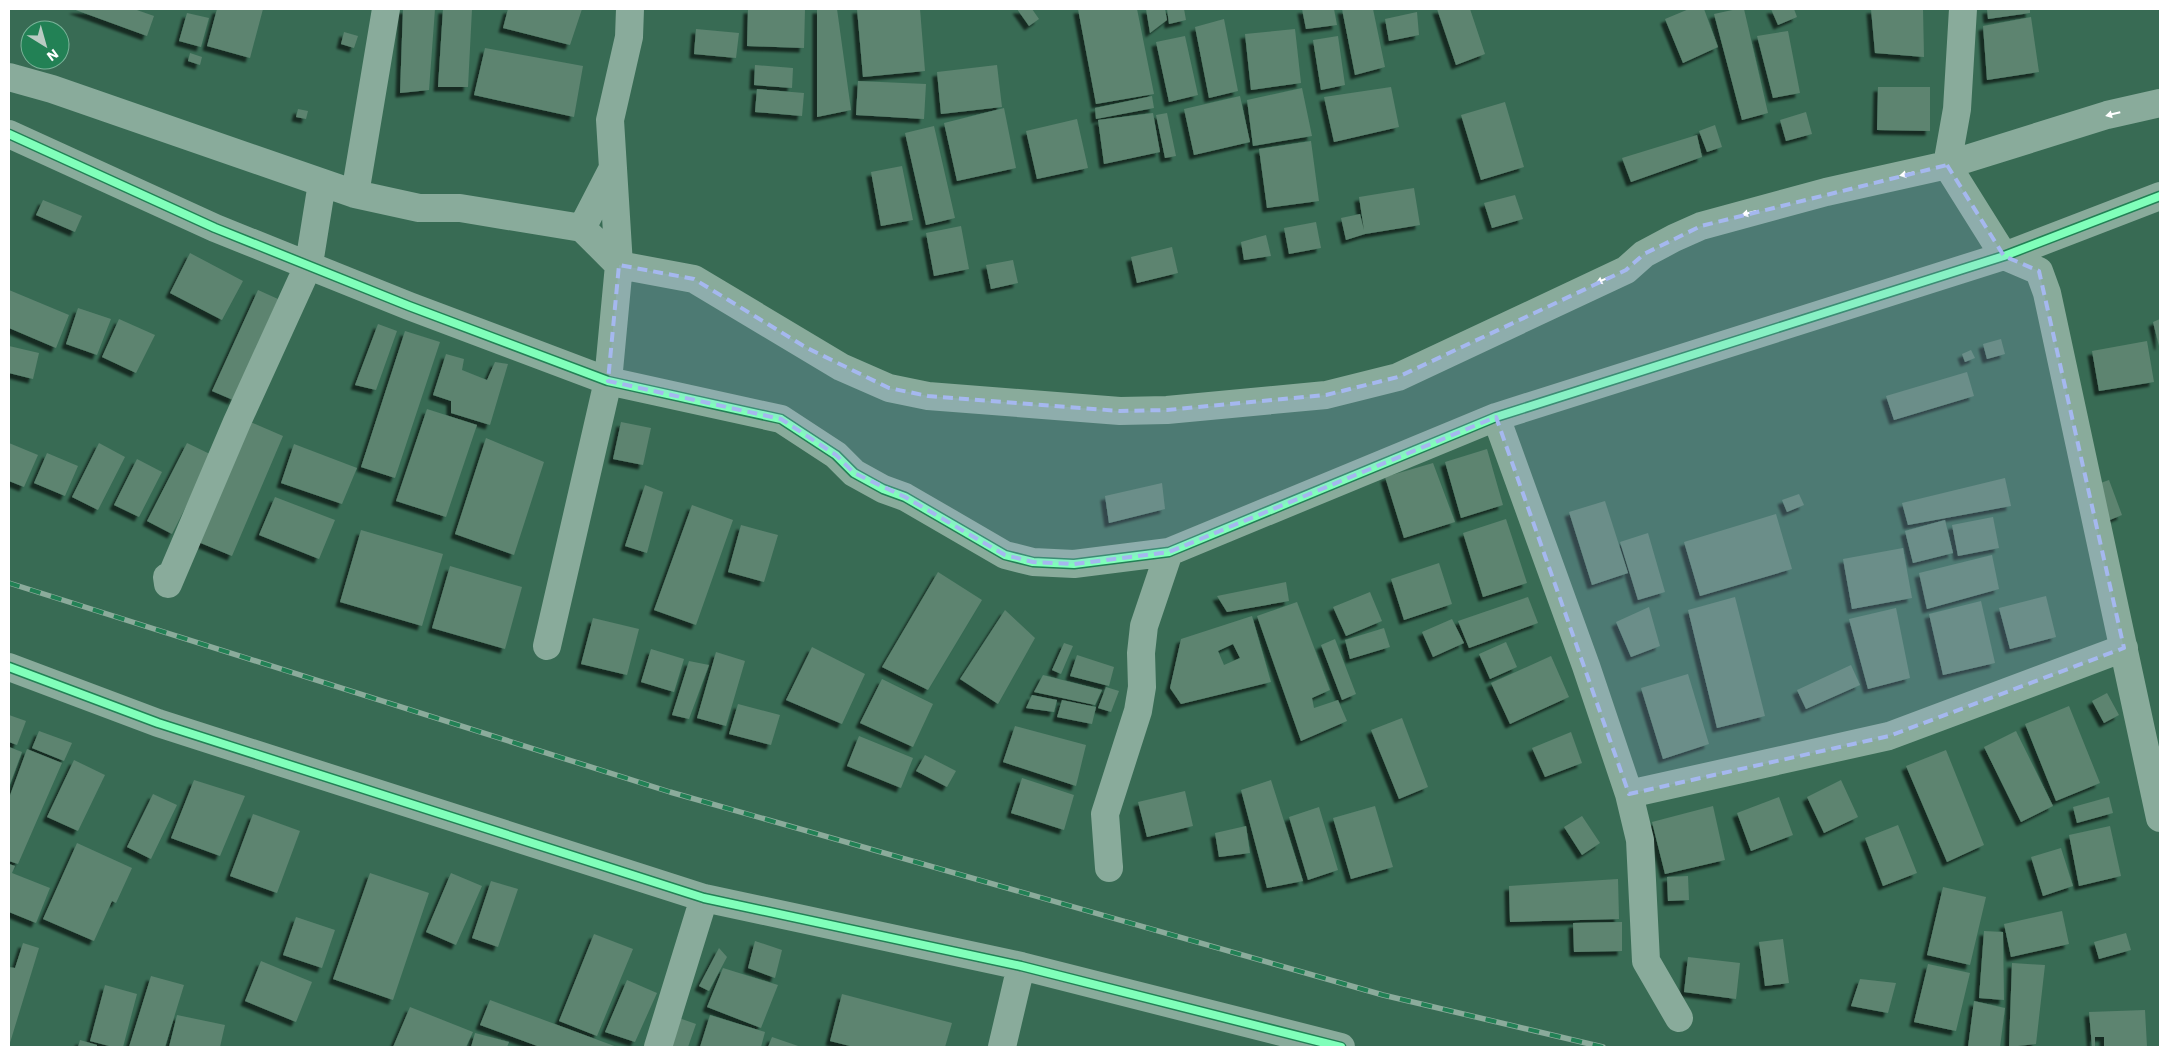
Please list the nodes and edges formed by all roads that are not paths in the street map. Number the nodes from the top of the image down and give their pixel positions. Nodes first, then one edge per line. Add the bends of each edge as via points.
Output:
1 (386, 9) edge
2 (630, 9) edge
3 (1963, 9) edge
4 (9, 77) edge
5 (2160, 103) edge
6 (9, 134) edge
7 (1946, 165) junction
8 (614, 166) junction
9 (322, 183) junction
10 (355, 194) junction
11 (2160, 196) edge
12 (582, 228) junction
13 (2004, 256) junction
14 (309, 264) junction
15 (619, 265) junction
16 (608, 381) junction
17 (1496, 417) junction
18 (1169, 552) junction
19 (167, 577) dead end
20 (547, 646) dead end
21 (2124, 648) junction
22 (9, 667) edge
23 (1630, 794) junction
24 (2160, 818) edge
25 (1108, 866) dead end
26 (704, 898) junction
27 (1021, 966) junction
28 (1679, 1018) dead end
29 (658, 1047) edge
30 (1002, 1047) edge
31 (1342, 1047) edge

1 - 10 street
2 - 8 street via 629,37 610,120
3 - 7 street via 1957,108
4 - 9 street
5 -> 7 street via 2107,115
6 - 14 street via 215,228
7 - 13 street
7 -> 15 street via 1826,192 1701,226 1644,254 1626,270 1398,377 1326,395 1167,410 1120,411 928,396 889,388 807,348 694,279
8 - 12 street
8 - 15 street
9 - 10 street
9 - 14 street
10 - 12 street via 419,208 460,208
11 - 13 street
12 - 15 street
13 - 17 street
13 - 21 street via 2039,271 2047,293
14 - 16 street via 409,306
14 - 19 street via 168,584
15 - 16 street
16 - 18 street via 780,419 836,455 854,473 905,497 1005,555 1033,562 1074,564
16 - 20 street
17 - 18 street
17 - 23 street
18 - 25 street via 1144,626 1138,711 1105,814
21 - 23 street via 1889,736
21 - 24 street
22 - 26 street via 158,723
23 - 28 street via 1640,840 1646,961
26 - 27 street
26 - 29 street
27 - 30 street
27 - 31 street

